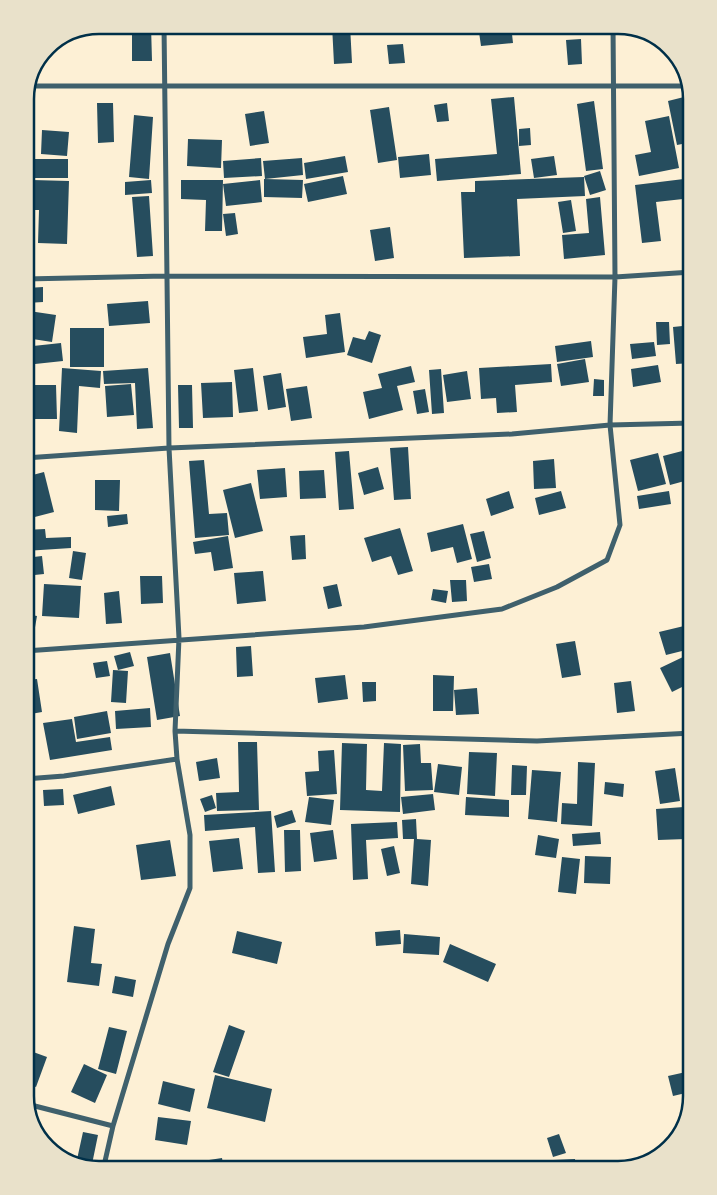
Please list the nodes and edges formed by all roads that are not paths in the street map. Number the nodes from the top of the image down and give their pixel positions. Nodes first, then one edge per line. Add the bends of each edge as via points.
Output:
1 (164, 34) edge
2 (613, 34) edge
3 (613, 85) junction
4 (35, 86) edge
5 (682, 86) edge
6 (164, 88) junction
7 (683, 273) edge
8 (165, 276) junction
9 (615, 277) junction
10 (34, 279) edge
11 (683, 423) edge
12 (610, 425) junction
13 (169, 448) junction
14 (34, 457) edge
15 (179, 638) junction
16 (34, 649) edge
17 (175, 730) junction
18 (683, 733) edge
19 (177, 759) junction
20 (34, 778) edge
21 (34, 1106) edge
22 (113, 1126) junction
23 (105, 1161) edge

1 - 6 street
2 - 3 street
3 - 5 street
3 - 6 street
3 - 9 street
4 - 6 street
6 - 8 street
7 - 9 street
8 - 9 street
8 - 10 street
8 - 13 street
9 - 12 street
11 - 12 street
12 - 13 street via 512,434
12 - 15 street via 620,525 607,560 557,587 502,609 364,626
13 - 14 street
13 - 15 street
15 - 16 street
15 - 17 street
17 - 18 street via 537,741
17 - 19 street
19 - 20 street
19 - 22 street via 190,835 190,888 168,944
21 - 22 street
22 - 23 street

